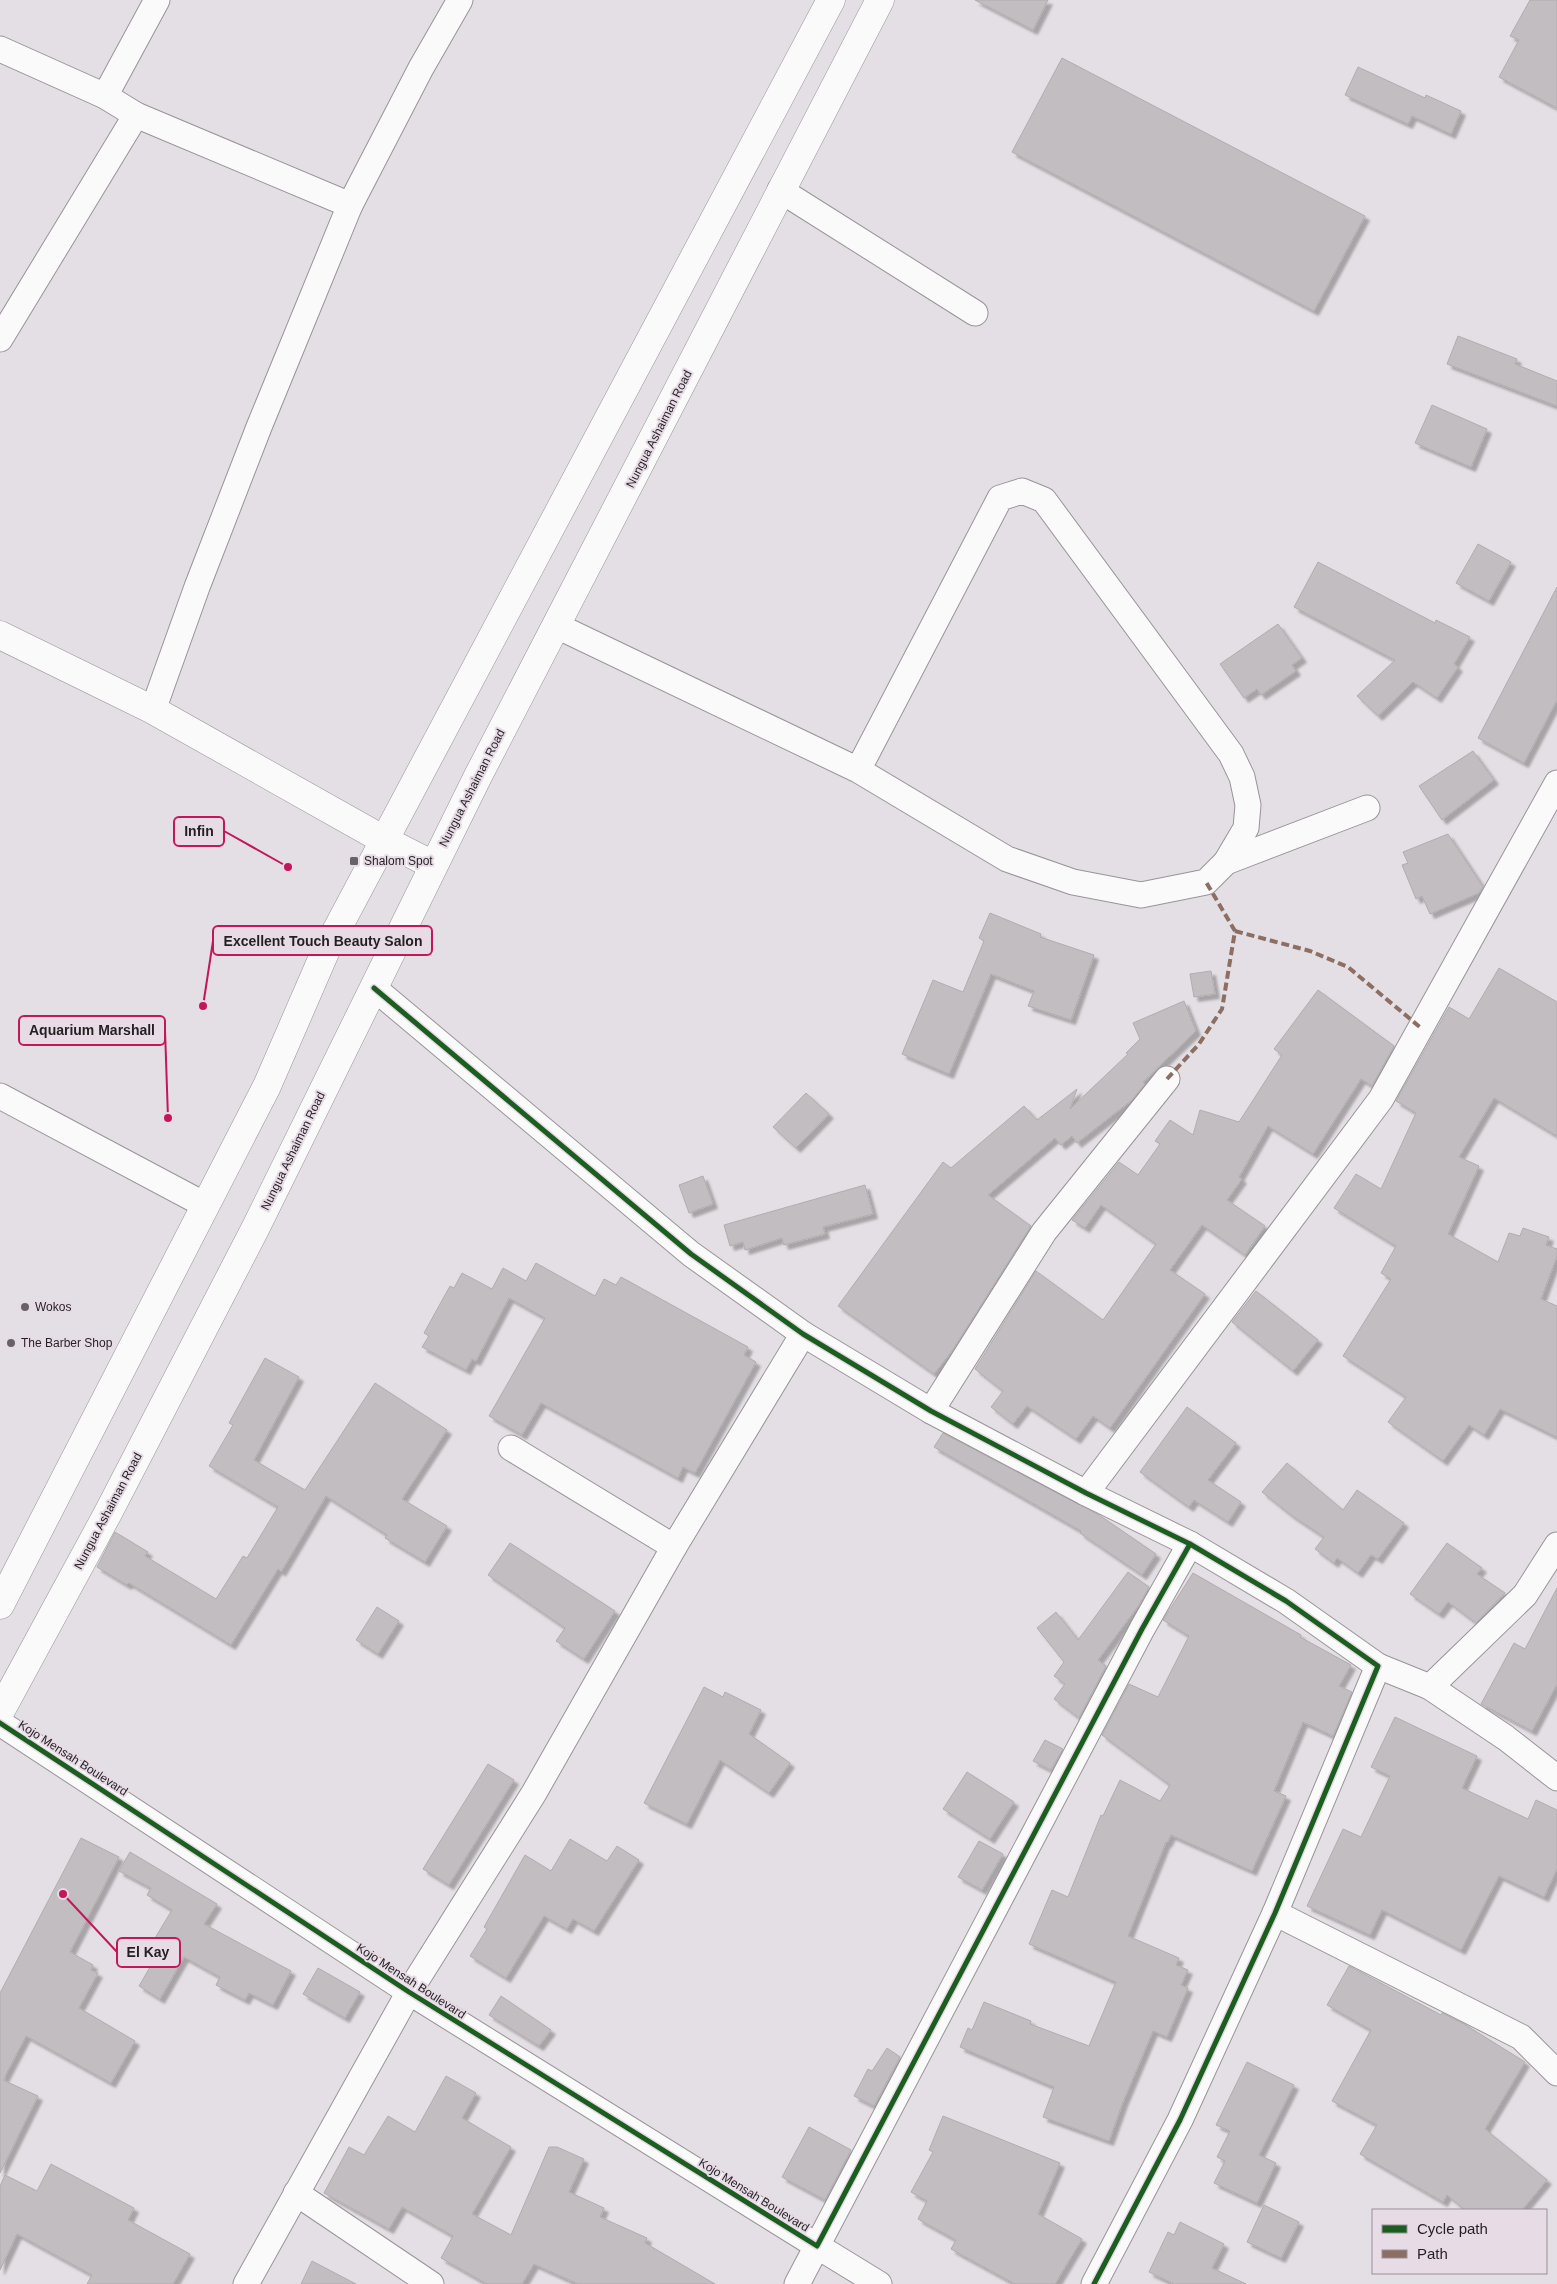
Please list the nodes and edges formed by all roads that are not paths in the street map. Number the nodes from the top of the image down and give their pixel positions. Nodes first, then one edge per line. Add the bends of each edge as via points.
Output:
1 (158, 0) edge
2 (460, 0) edge
3 (831, 0) edge
4 (880, 0) edge
5 (0, 49) edge
6 (105, 96) junction
7 (136, 115) junction
8 (780, 190) junction
9 (350, 205) junction
10 (975, 313) dead end
11 (0, 339) edge
12 (557, 626) junction
13 (0, 635) edge
14 (153, 710) junction
15 (858, 770) junction
16 (1557, 782) edge
17 (1368, 808) dead end
18 (384, 840) junction
19 (1226, 862) junction
20 (433, 865) junction
21 (374, 988) junction
22 (1167, 1078) dead end
23 (0, 1096) edge
24 (206, 1204) junction
25 (803, 1334) junction
26 (931, 1412) junction
27 (511, 1448) dead end
28 (1086, 1493) junction
29 (1190, 1544) junction
30 (1557, 1545) edge
31 (674, 1547) junction
32 (0, 1605) edge
33 (1378, 1666) junction
34 (1430, 1687) junction
35 (0, 1712) edge
36 (0, 1723) edge
37 (1557, 1778) edge
38 (1275, 1913) junction
39 (409, 1992) junction
40 (1557, 2073) edge
41 (296, 2193) junction
42 (817, 2246) junction
43 (246, 2284) edge
44 (431, 2284) edge
45 (797, 2284) edge
46 (878, 2284) edge
47 (1094, 2284) edge

1 - 6 street
2 - 9 street
3 - 18 main road
4 - 8 main road, Nungua Ashaiman Road
5 - 6 street
6 - 7 street
7 - 9 street
7 - 11 street
8 - 10 street
8 - 12 main road, Nungua Ashaiman Road
9 - 14 street via 256,436
12 - 15 street
12 - 20 main road, Nungua Ashaiman Road
13 - 14 main road
14 - 18 main road
15 - 19 street via 1006,859 1073,882 1141,895 1206,882
15 - 19 street via 1000,498 1022,491 1044,500 1231,754 1242,777 1248,805 1246,828
16 - 28 street via 1381,1099
17 - 19 street
18 - 20 main road
18 - 24 main road via 326,950 267,1086
20 - 21 main road, Nungua Ashaiman Road
21 - 25 street via 691,1254
21 - 35 main road, Nungua Ashaiman Road via 255,1229 108,1513
22 - 26 street via 1044,1232
23 - 24 street
24 - 32 main road
25 - 26 street
25 - 31 street
26 - 28 street
27 - 31 street
28 - 29 street
29 - 33 street via 1286,1600
29 - 42 street via 1142,1629
30 - 34 street via 1525,1595
31 - 39 street via 534,1793
33 - 34 street
33 - 38 street
34 - 37 street via 1506,1738
36 - 39 street, Kojo Mensah Boulevard
38 - 40 street via 1521,2037
38 - 47 street via 1180,2120
39 - 41 street
39 - 42 street, Kojo Mensah Boulevard
41 - 43 street
41 - 44 street
42 - 45 street
42 - 46 street, Kojo Mensah Boulevard

